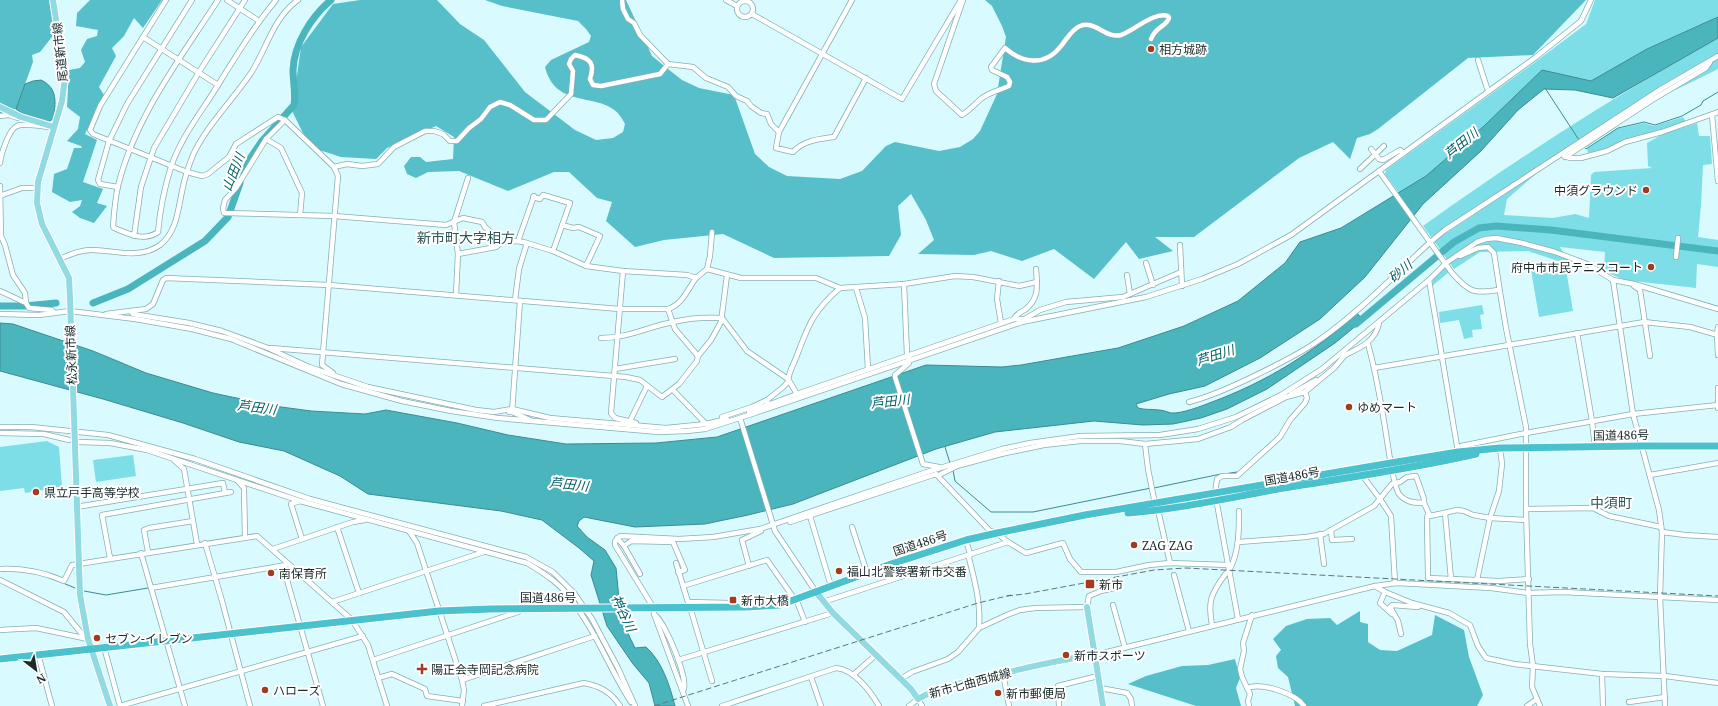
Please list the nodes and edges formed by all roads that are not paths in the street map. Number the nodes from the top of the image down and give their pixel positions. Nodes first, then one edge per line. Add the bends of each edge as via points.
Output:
1 (53, 0) edge
2 (166, 0) edge
3 (192, 0) edge
4 (218, 0) edge
5 (227, 0) edge
6 (246, 0) edge
7 (276, 0) edge
8 (298, 0) edge
9 (622, 0) edge
10 (726, 0) edge
11 (852, 0) edge
12 (962, 0) edge
13 (1591, 0) edge
14 (748, 1) edge
15 (737, 6) junction
16 (240, 8) junction
17 (752, 14) junction
18 (259, 20) junction
19 (143, 37) junction
20 (1151, 39) dead end
21 (162, 49) junction
22 (821, 53) junction
23 (1718, 56) edge
24 (180, 60) junction
25 (1478, 60) dead end
26 (668, 64) junction
27 (199, 72) junction
28 (866, 78) junction
29 (218, 85) junction
30 (1489, 91) junction
31 (0, 107) edge
32 (1718, 112) edge
33 (1712, 115) junction
34 (0, 116) edge
35 (21, 117) junction
36 (285, 120) junction
37 (54, 127) junction
38 (779, 132) junction
39 (1716, 136) edge
40 (266, 139) junction
41 (109, 140) junction
42 (1384, 146) dead end
43 (130, 149) junction
44 (1371, 149) dead end
45 (1404, 153) junction
46 (1376, 155) junction
47 (1563, 155) junction
48 (151, 158) junction
49 (0, 162) edge
50 (172, 166) junction
51 (334, 168) junction
52 (1360, 169) dead end
53 (187, 172) junction
54 (1380, 173) junction
55 (468, 178) dead end
56 (1718, 181) edge
57 (0, 186) edge
58 (118, 187) junction
59 (37, 188) junction
60 (1, 196) edge
61 (300, 215) junction
62 (334, 216) junction
63 (454, 222) junction
64 (562, 225) junction
65 (712, 232) dead end
66 (134, 236) junction
67 (1678, 238) dead end
68 (518, 241) junction
69 (1430, 241) junction
70 (502, 242) junction
71 (526, 243) junction
72 (1180, 245) dead end
73 (553, 251) junction
74 (458, 254) junction
75 (1676, 257) dead end
76 (60, 259) junction
77 (1444, 261) junction
78 (1146, 263) dead end
79 (586, 266) junction
80 (1036, 269) dead end
81 (707, 270) junction
82 (623, 271) junction
83 (1181, 272) junction
84 (727, 275) junction
85 (1127, 275) dead end
86 (696, 278) junction
87 (1429, 280) junction
88 (1613, 280) junction
89 (999, 281) junction
90 (1036, 282) junction
91 (904, 284) junction
92 (1634, 284) junction
93 (329, 285) junction
94 (1153, 285) junction
95 (1182, 286) junction
96 (840, 288) junction
97 (856, 288) junction
98 (0, 291) edge
99 (1500, 292) junction
100 (1130, 294) junction
101 (456, 295) junction
102 (517, 300) junction
103 (26, 303) junction
104 (620, 309) junction
105 (668, 309) junction
106 (1718, 309) edge
107 (131, 311) junction
108 (54, 313) junction
109 (0, 314) edge
110 (70, 315) junction
111 (104, 316) junction
112 (722, 318) junction
113 (1014, 319) junction
114 (1023, 320) junction
115 (673, 322) junction
116 (1644, 322) junction
117 (1001, 323) junction
118 (1379, 323) junction
119 (1620, 326) junction
120 (1718, 327) edge
121 (1577, 333) junction
122 (1717, 335) edge
123 (601, 338) dead end
124 (617, 338) junction
125 (1368, 344) junction
126 (1510, 345) junction
127 (268, 348) junction
128 (323, 353) junction
129 (1343, 354) junction
130 (907, 355) junction
131 (1718, 355) edge
132 (698, 356) junction
133 (1442, 356) junction
134 (1650, 356) dead end
135 (675, 359) dead end
136 (910, 360) junction
137 (890, 361) junction
138 (515, 368) junction
139 (1334, 368) junction
140 (1374, 368) junction
141 (615, 369) junction
142 (868, 369) junction
143 (333, 375) junction
144 (614, 376) junction
145 (788, 378) junction
146 (647, 386) junction
147 (1718, 388) edge
148 (673, 390) junction
149 (1305, 392) junction
150 (797, 394) junction
151 (1286, 397) junction
152 (768, 402) junction
153 (1189, 402) dead end
154 (1718, 405) edge
155 (1718, 408) edge
156 (512, 411) junction
157 (1633, 414) junction
158 (498, 418) junction
159 (740, 418) junction
160 (531, 421) junction
161 (630, 421) junction
162 (1592, 421) junction
163 (706, 424) junction
164 (646, 426) junction
165 (0, 427) edge
166 (74, 430) junction
167 (1526, 432) junction
168 (0, 433) edge
169 (69, 440) dead end
170 (80, 442) dead end
171 (1145, 444) junction
172 (1641, 446) junction
173 (1718, 446) edge
174 (155, 447) junction
175 (1526, 447) junction
176 (1595, 447) junction
177 (1500, 448) junction
178 (166, 455) junction
179 (1459, 455) junction
180 (949, 464) junction
181 (1718, 464) edge
182 (1392, 466) junction
183 (941, 467) junction
184 (927, 472) junction
185 (1362, 475) junction
186 (1650, 475) junction
187 (939, 476) junction
188 (238, 480) junction
189 (1396, 483) junction
190 (188, 489) junction
191 (231, 492) dead end
192 (225, 493) junction
193 (1216, 497) junction
194 (190, 499) junction
195 (1380, 499) junction
196 (300, 501) junction
197 (1424, 503) junction
198 (76, 507) junction
199 (1156, 507) junction
200 (1526, 509) junction
201 (1239, 511) dead end
202 (1445, 513) junction
203 (1428, 514) junction
204 (810, 516) junction
205 (1490, 518) junction
206 (366, 520) junction
207 (1526, 520) junction
208 (193, 522) junction
209 (773, 525) junction
210 (767, 527) junction
211 (852, 527) dead end
212 (337, 528) junction
213 (1331, 530) junction
214 (1662, 530) junction
215 (409, 531) junction
216 (997, 533) junction
217 (1320, 534) junction
218 (245, 537) junction
219 (1718, 537) edge
220 (617, 538) junction
221 (1352, 539) dead end
222 (302, 540) junction
223 (966, 540) junction
224 (1008, 542) junction
225 (1239, 542) junction
226 (204, 543) junction
227 (197, 544) junction
228 (624, 546) junction
229 (273, 549) junction
230 (501, 549) junction
231 (148, 552) junction
232 (487, 552) junction
233 (141, 553) junction
234 (970, 556) junction
235 (110, 558) junction
236 (676, 563) dead end
237 (1170, 563) junction
238 (79, 564) junction
239 (290, 564) junction
240 (1324, 564) dead end
241 (282, 566) junction
242 (749, 566) junction
243 (1229, 567) junction
244 (0, 569) edge
245 (425, 570) junction
246 (678, 572) junction
247 (867, 573) junction
248 (640, 574) dead end
249 (1174, 575) dead end
250 (215, 578) junction
251 (1451, 579) junction
252 (1529, 579) junction
253 (0, 580) edge
254 (1477, 580) junction
255 (1395, 583) junction
256 (683, 586) junction
257 (831, 586) junction
258 (1376, 586) junction
259 (1118, 587) dead end
260 (151, 588) junction
261 (359, 592) junction
262 (816, 592) junction
263 (1385, 592) junction
264 (1528, 593) junction
265 (1660, 597) junction
266 (795, 600) junction
267 (1718, 600) edge
268 (332, 602) junction
269 (823, 602) junction
270 (575, 604) dead end
271 (1113, 605) dead end
272 (1423, 606) junction
273 (690, 607) junction
274 (730, 607) junction
275 (1087, 607) junction
276 (519, 609) junction
277 (582, 610) junction
278 (439, 611) junction
279 (654, 611) junction
280 (834, 613) junction
281 (1393, 614) junction
282 (1252, 616) junction
283 (1238, 619) junction
284 (352, 620) junction
285 (805, 622) junction
286 (1212, 625) junction
287 (300, 626) junction
288 (979, 628) junction
289 (0, 630) edge
290 (1189, 631) junction
291 (231, 633) junction
292 (1401, 634) dead end
293 (363, 636) junction
294 (447, 636) junction
295 (595, 636) junction
296 (87, 639) junction
297 (166, 640) junction
298 (104, 647) junction
299 (1125, 648) junction
300 (92, 649) junction
301 (307, 652) junction
302 (704, 652) junction
303 (38, 654) junction
304 (876, 655) junction
305 (1095, 655) junction
306 (0, 659) edge
307 (373, 660) junction
308 (678, 660) junction
309 (1533, 666) junction
310 (241, 671) junction
311 (1003, 673) junction
312 (1602, 674) junction
313 (853, 675) junction
314 (1098, 676) junction
315 (1664, 676) junction
316 (810, 677) junction
317 (378, 678) junction
318 (900, 679) junction
319 (462, 680) junction
320 (712, 681) dead end
321 (1718, 683) edge
322 (1100, 688) junction
323 (1248, 688) junction
324 (180, 689) junction
325 (683, 691) junction
326 (1665, 697) junction
327 (918, 699) junction
328 (1537, 699) junction
329 (1629, 702) dead end
330 (463, 704) edge
331 (635, 705) edge
332 (52, 706) edge
333 (110, 706) edge
334 (185, 706) edge
335 (250, 706) edge
336 (323, 706) edge
337 (387, 706) edge
338 (484, 706) edge
339 (620, 706) edge
340 (688, 706) edge
341 (722, 706) edge
342 (821, 706) edge
343 (880, 706) edge
344 (909, 706) edge
345 (922, 706) edge
346 (1010, 706) edge
347 (1059, 706) edge
348 (1103, 706) edge
349 (1132, 706) edge
350 (1248, 706) edge
351 (1304, 706) edge
352 (1527, 706) edge
353 (1540, 706) edge
354 (1603, 706) edge
355 (1665, 706) edge

1 - 37 main road, 尾道新市線 via 65,78 62,101
2 - 19 street
3 - 21 street
4 - 24 street
5 - 16 street
6 - 16 street
7 - 18 street
8 - 53 street via 275,25 251,72 201,140
9 - 26 street via 623,9 640,35
10 - 15 street
11 - 22 street
12 - 20 street via 934,84 936,91 962,115 982,98 1009,86 1007,77 992,70 991,67 1004,48 1022,60 1039,60 1058,50 1080,26 1098,28 1118,36 1146,21 1168,16 1167,22 1154,30
12 - 28 street via 902,99
13 - 30 street via 1581,21
14 - 15 street
14 - 17 street via 753,7
15 - 17 street via 739,16 744,18
16 - 18 street
16 - 27 street
17 - 22 street
18 - 29 street
19 - 21 street
19 - 41 street via 100,106 90,130
21 - 24 street
21 - 41 street via 127,104
22 - 28 street
22 - 38 street
23 - 47 street via 1660,89
24 - 27 street
24 - 43 street via 142,121
25 - 30 street
26 - 38 street via 693,67 706,78 728,87 736,96 747,101 761,113 767,114 771,124
26 - 51 street via 660,74 601,86 593,85 590,79 593,69 591,62 583,56 575,55 569,64 573,72 571,94 546,120 534,120 510,105 500,102 490,107 457,141 450,141 434,130 426,131 394,147 378,164 347,164
27 - 29 street
27 - 48 street via 164,130
28 - 38 street via 834,137 812,140 798,146 793,152 776,148
29 - 50 street via 190,129
30 - 45 street
31 - 35 main road
32 - 33 street
33 - 39 street
33 - 47 street via 1581,158
34 - 35 street
35 - 37 main road
36 - 40 street
36 - 51 street
36 - 53 street via 278,117 236,144 229,157 208,174 202,176
37 - 49 street via 17,126 12,130
37 - 59 main road, 松永新市線
39 - 56 street
40 - 61 street via 281,148 302,193
40 - 61 street via 236,188 225,200 224,212
41 - 43 street
41 - 58 street via 98,180 100,184
42 - 46 street
43 - 48 street
43 - 58 street
44 - 46 street
45 - 46 street via 1400,150 1383,160
45 - 54 street
46 - 52 street
47 - 69 street
48 - 50 street
48 - 66 street via 141,187
50 - 53 street
50 - 66 street via 161,202 158,232 152,237
51 - 62 street via 338,176
53 - 76 street via 173,228 159,245 144,253 85,250
54 - 69 street
54 - 95 street via 1263,252 1226,270
55 - 63 street
57 - 60 street
58 - 66 street via 112,226
59 - 60 street via 22,188
59 - 76 main road, 松永新市線 via 37,203 42,224
60 - 103 street via 1,236 13,275 25,293
61 - 62 street
62 - 63 street via 446,225
62 - 93 street
63 - 70 street via 463,218 482,222
63 - 74 street
64 - 68 street via 570,203 543,195 540,199 534,196
64 - 73 street
64 - 79 street via 579,227 600,236
65 - 81 street
67 - 75 street
68 - 70 street
68 - 71 street
69 - 77 street
69 - 153 street via 1388,282 1314,343 1270,369 1212,395
70 - 74 street via 496,247
71 - 73 street
71 - 102 street via 519,269
72 - 83 street
73 - 79 street
74 - 101 street
76 - 110 main road, 松永新市線 via 68,278
77 - 87 street
77 - 88 street via 1477,242 1496,238 1555,252 1587,264
77 - 99 street via 1469,290 1481,293 1498,290
77 - 99 street via 1478,248 1488,247 1494,252
78 - 94 street
79 - 82 street
80 - 90 street
81 - 84 street
81 - 86 street
82 - 86 street via 687,275
82 - 104 street
83 - 94 street
83 - 95 street
84 - 96 street via 741,278 816,278
84 - 112 street
85 - 100 street
86 - 105 street via 682,300
87 - 118 street
87 - 133 street
88 - 92 street
88 - 119 street
89 - 90 street via 1019,286
89 - 91 street via 955,276
89 - 117 street via 997,299
90 - 113 street via 1035,299
91 - 97 street
91 - 130 street
92 - 106 street
92 - 116 street via 1640,290
93 - 101 street
93 - 107 street via 166,278 153,304 146,310
93 - 128 street
94 - 100 street
95 - 114 street via 1116,304
96 - 97 street
96 - 145 street via 816,313
97 - 142 street via 865,318
98 - 103 street
99 - 126 street
100 - 114 street via 1066,302 1040,310
101 - 102 street
102 - 104 street
102 - 138 street
103 - 108 street via 29,308 52,310
104 - 105 street
104 - 124 street
105 - 115 street
107 - 111 street
107 - 127 street via 133,314 222,331
108 - 109 street
108 - 110 street
110 - 111 street
110 - 166 main road, 松永新市線
111 - 158 street via 192,329 231,339 314,374 370,392 450,411
112 - 115 street via 708,317
112 - 132 street via 711,340
112 - 145 street via 747,351
113 - 114 street
113 - 117 street
114 - 136 street
115 - 124 street
115 - 132 street via 682,339
116 - 119 street
116 - 122 street via 1690,327
116 - 134 street
117 - 130 street
118 - 125 street
118 - 129 street
119 - 121 street
119 - 157 street
120 - 122 street
121 - 126 street
121 - 162 street
122 - 131 street
123 - 124 street
124 - 141 street
125 - 129 street
125 - 140 street
126 - 133 street
126 - 167 street
127 - 128 street
127 - 143 street
128 - 138 street
128 - 143 street via 322,365
129 - 139 street
129 - 180 street via 1281,395 1236,417 1198,429 1160,435 1064,437 1002,449
130 - 137 street
132 - 148 street via 697,361
133 - 140 street
133 - 179 street
135 - 141 street
136 - 137 street via 905,358
136 - 159 street
136 - 183 street via 895,375 923,464
137 - 142 street
138 - 144 street
138 - 156 street
139 - 149 street
139 - 151 street
140 - 182 street
141 - 144 street
142 - 150 street
143 - 156 street via 368,387 437,402 494,412
144 - 146 street via 640,380
144 - 161 street via 611,413 615,418
145 - 150 street
145 - 152 street via 788,382
146 - 148 street via 662,397
146 - 161 street
147 - 154 street
148 - 163 street
149 - 151 street
149 - 193 street via 1305,403 1290,420 1280,437 1237,476 1222,476 1217,479
150 - 152 street
151 - 171 street via 1231,427 1198,439
152 - 159 street
152 - 163 street
154 - 155 street
154 - 157 street
156 - 158 street via 500,414
156 - 160 street
156 - 164 street via 550,418
157 - 162 street
157 - 172 street
158 - 160 street
159 - 160 street via 705,429 659,432
159 - 163 street
159 - 209 street
161 - 164 street
162 - 167 street
162 - 176 street
163 - 164 street via 666,428
165 - 166 street
166 - 174 street via 108,435
166 - 198 main road, 松永新市線
167 - 175 street
167 - 179 street via 1461,446
168 - 169 street via 44,434
170 - 178 street via 129,445
171 - 187 street via 1080,441 1044,445 957,466
171 - 199 street
172 - 173 highway, 国道486号
172 - 176 highway, 国道486号
172 - 186 street
174 - 178 street
174 - 230 street via 310,499
175 - 176 highway, 国道486号
175 - 177 highway, 国道486号
175 - 200 street
177 - 179 highway, 国道486号
177 - 205 street via 1502,464 1499,491
178 - 188 street
178 - 190 street via 184,468
179 - 182 highway, 国道486号
180 - 183 street
180 - 187 street
181 - 186 street
182 - 185 highway, 国道486号
182 - 189 street
182 - 193 highway, 国道486号
183 - 184 street
184 - 187 street
184 - 209 street
185 - 193 highway, 国道486号
185 - 195 street
186 - 214 street
187 - 204 street via 933,475
187 - 216 street via 990,531
188 - 196 street
188 - 218 street via 244,488
189 - 195 street via 1392,484
189 - 197 street via 1398,492 1408,502
189 - 197 street via 1407,477 1416,476
190 - 192 street via 223,483
190 - 194 street
190 - 198 street
191 - 192 street
192 - 194 street
193 - 199 highway, 国道486号
193 - 243 street
194 - 208 street
194 - 235 street via 102,515
195 - 213 street via 1374,506
195 - 255 street via 1391,516
196 - 206 street
196 - 222 street via 291,504
197 - 203 street
198 - 238 main road, 松永新市線
199 - 216 highway, 国道486号 via 1085,515
199 - 237 street
200 - 207 street
200 - 214 street via 1593,508 1609,516
201 - 225 street
202 - 203 street via 1430,516
202 - 205 street via 1464,511
202 - 251 street
203 - 251 street via 1428,578
204 - 209 street
204 - 257 street
205 - 207 street
205 - 254 street
206 - 212 street
206 - 215 street
207 - 252 street
208 - 227 street
208 - 231 street via 144,530
209 - 210 street
209 - 262 street
210 - 220 street via 713,537
210 - 242 street via 742,540
211 - 247 street
212 - 222 street
212 - 261 street
213 - 217 street
213 - 221 street via 1332,540
214 - 219 street via 1685,535
214 - 265 street
215 - 232 street
215 - 245 street
216 - 223 highway, 国道486号
216 - 224 street
217 - 225 street
217 - 240 street
218 - 226 street
218 - 229 street via 257,536
220 - 228 street
220 - 279 street via 615,545
222 - 229 street
223 - 234 street
223 - 247 highway, 国道486号
224 - 234 street
224 - 237 street via 1026,553 1063,543 1070,559 1081,572 1116,572
225 - 243 street
226 - 227 street
226 - 250 street
227 - 231 street
228 - 246 street via 631,541 673,542 685,570
228 - 248 street
229 - 239 street
230 - 232 street
230 - 277 street via 526,557 553,572 574,593
231 - 233 street
232 - 245 street
232 - 270 street via 527,563 546,574 560,585
233 - 235 street
233 - 260 street
234 - 269 street
234 - 288 street via 980,612
235 - 238 street
236 - 246 street
237 - 243 street
238 - 244 street via 72,565 64,581 38,572
238 - 296 main road, 松永新市線 via 80,595
239 - 241 street
239 - 268 street
241 - 250 street
241 - 287 street
242 - 256 street
242 - 266 street via 767,560
243 - 283 street
243 - 286 street via 1209,602
245 - 261 street
245 - 278 street
246 - 256 street
247 - 257 highway, 国道486号
249 - 290 street
250 - 260 street
250 - 291 street
251 - 254 street
252 - 254 street
252 - 264 street
253 - 296 street via 64,612
255 - 258 street
255 - 264 street via 1491,588
256 - 274 street via 688,602 728,603
257 - 262 highway, 国道486号
258 - 263 street
258 - 282 street
259 - 275 street via 1089,596
260 - 297 street
261 - 268 street
262 - 266 highway, 国道486号
262 - 269 main road, 新市七曲西城線
263 - 272 street
263 - 281 street via 1380,603
264 - 265 street via 1563,592
264 - 309 street
265 - 267 street
265 - 315 street
266 - 274 highway, 国道486号 via 763,607
266 - 285 street
268 - 284 street
269 - 280 main road, 新市七曲西城線
271 - 299 street
272 - 281 street via 1392,605 1390,607
272 - 309 street via 1449,613 1470,625 1486,658
273 - 274 highway, 国道486号
273 - 279 highway, 国道486号
273 - 302 street
275 - 288 street via 1020,610
275 - 305 main road
276 - 277 highway, 国道486号
276 - 278 highway, 国道486号
276 - 294 street via 518,612
277 - 279 highway, 国道486号
277 - 295 street
277 - 331 street via 592,619
278 - 284 highway, 国道486号
278 - 294 street
279 - 308 street via 662,622
279 - 325 street
280 - 285 street
280 - 304 main road, 新市七曲西城線
281 - 292 street via 1398,621
282 - 283 street
282 - 323 street via 1243,643 1240,669
283 - 286 street
284 - 287 highway, 国道486号
284 - 293 street
285 - 302 street
286 - 290 street
287 - 291 highway, 国道486号
287 - 301 street
288 - 318 street via 958,652 948,659
289 - 296 street via 36,628
290 - 299 street
291 - 297 highway, 国道486号
291 - 310 street
293 - 301 street
293 - 307 street
294 - 307 street
294 - 319 street
295 - 319 street
295 - 331 street via 622,688
296 - 300 main road, 松永新市線
297 - 298 highway, 国道486号
297 - 324 street
298 - 300 highway, 国道486号
298 - 324 street via 120,706
299 - 305 street
300 - 303 highway, 国道486号
300 - 333 main road, 松永新市線
301 - 310 street
301 - 336 street
302 - 308 street
302 - 320 street
303 - 306 highway, 国道486号
303 - 332 street
304 - 313 street
304 - 318 main road, 新市七曲西城線
305 - 311 main road, 新市七曲西城線 via 1072,657
305 - 314 main road
307 - 317 street
308 - 325 street via 684,679
309 - 312 street
309 - 328 street via 1532,687
310 - 324 street
310 - 335 street
311 - 327 main road, 新市七曲西城線 via 935,691
311 - 346 street
312 - 315 street
312 - 354 street
313 - 316 street via 843,668 836,668
313 - 343 street
314 - 322 main road
314 - 347 street via 1058,686
315 - 321 street
315 - 326 street
316 - 341 street
316 - 342 street
317 - 330 street via 392,674 425,689 427,696
317 - 337 street
318 - 327 main road, 新市七曲西城線
319 - 330 street
322 - 348 main road
322 - 349 street via 1127,693
323 - 350 street
323 - 351 street via 1269,687 1299,700
324 - 334 street
325 - 340 street
326 - 329 street
326 - 355 street
327 - 344 street
327 - 345 street
328 - 352 street
328 - 353 street
338 - 339 street via 584,683 595,685 610,693

